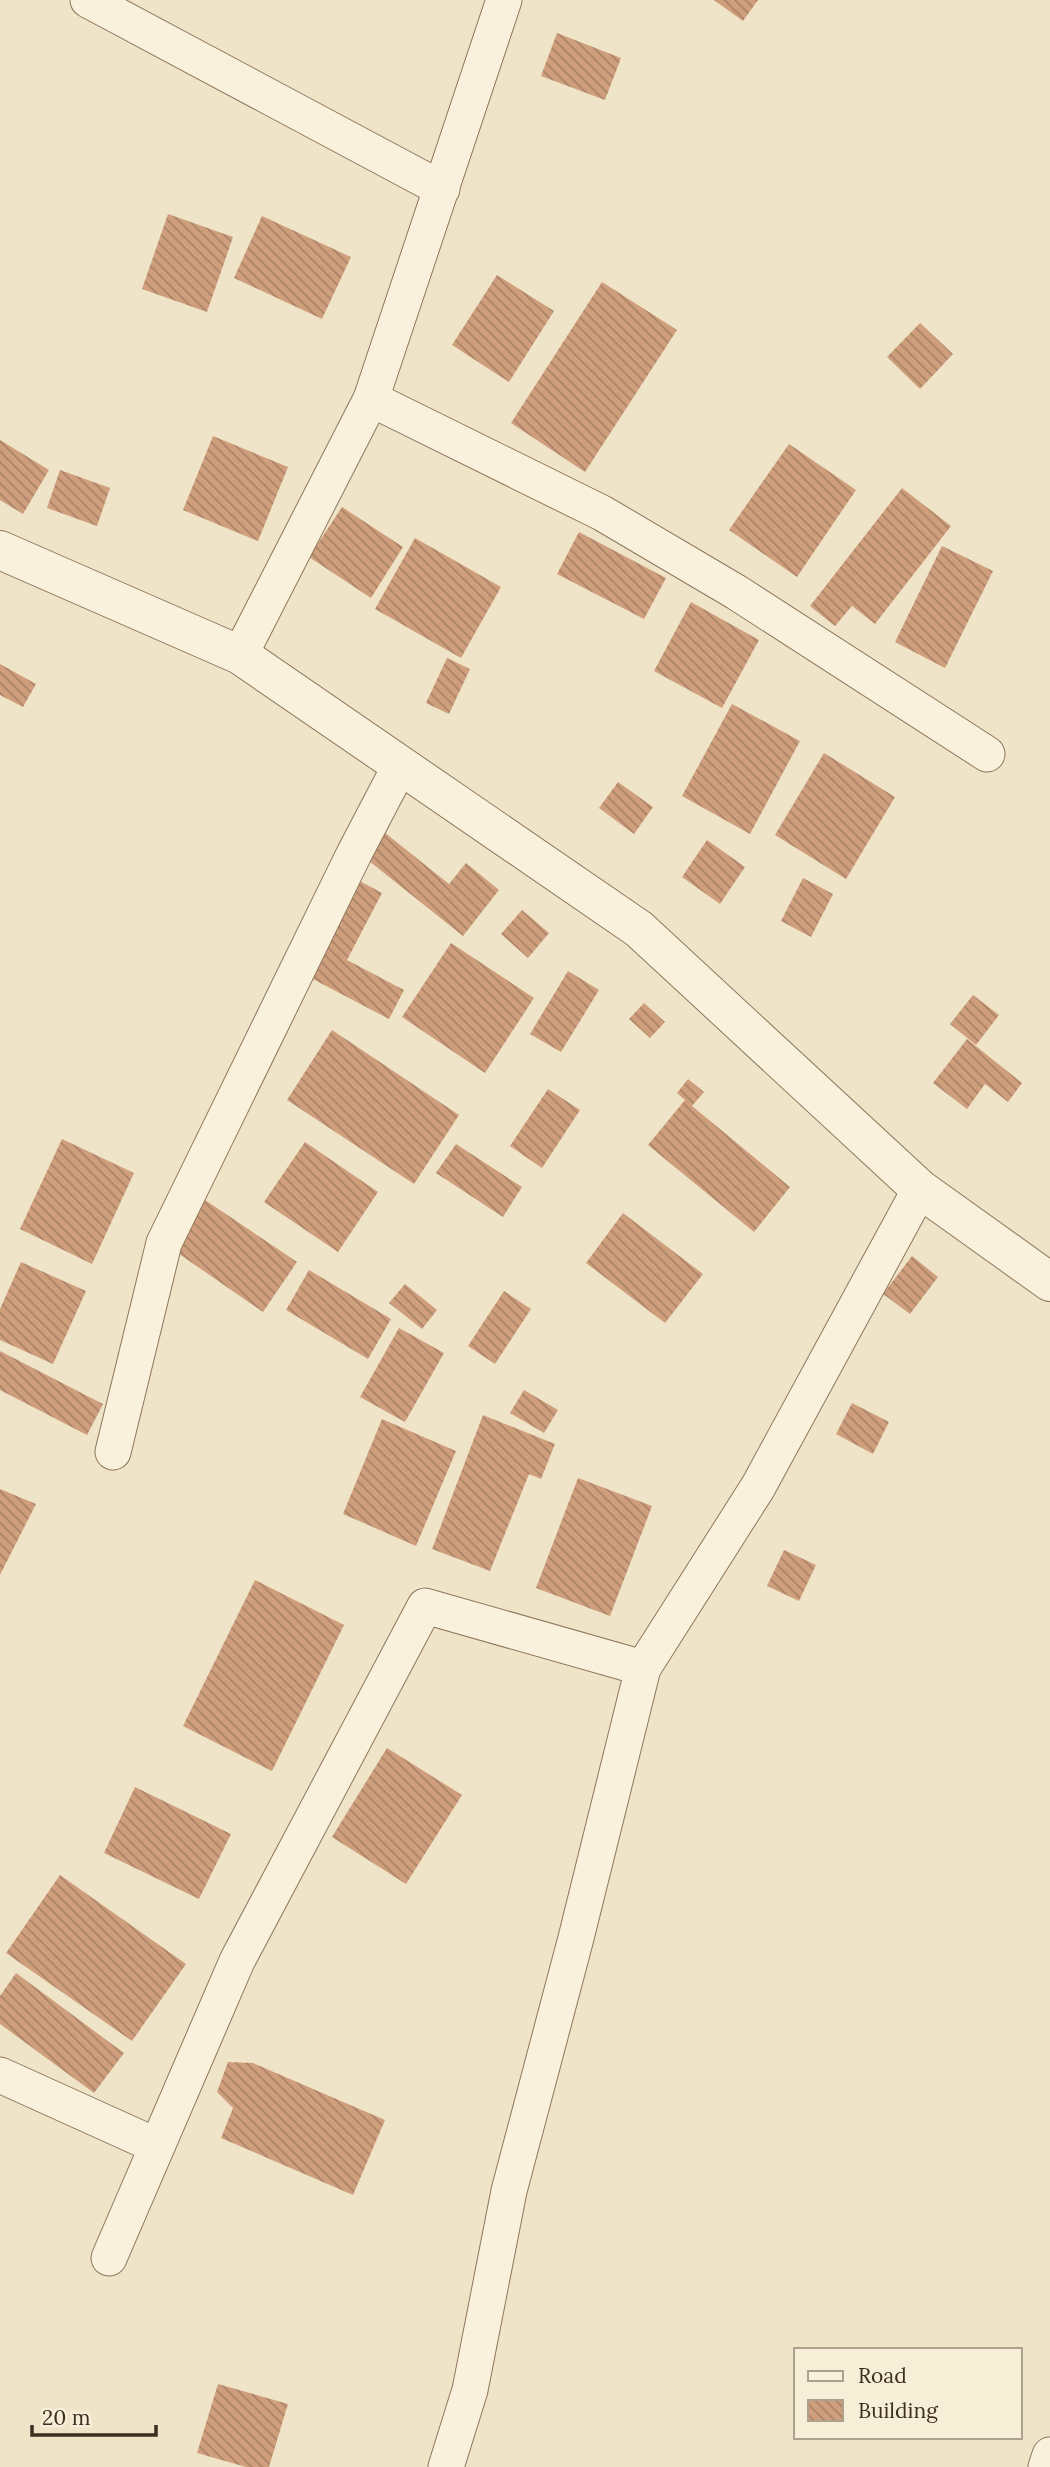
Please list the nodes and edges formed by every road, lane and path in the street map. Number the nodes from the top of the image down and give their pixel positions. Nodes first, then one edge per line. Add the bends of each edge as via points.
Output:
1 (88, 0) edge
2 (505, 0) edge
3 (442, 190) junction
4 (371, 399) junction
5 (0, 550) edge
6 (240, 655) junction
7 (987, 754) dead end
8 (400, 766) junction
9 (920, 1189) junction
10 (1050, 1282) edge
11 (113, 1452) dead end
12 (643, 1668) junction
13 (0, 2076) edge
14 (157, 2146) junction
15 (109, 2258) dead end
16 (1050, 2455) edge
17 (446, 2467) edge
18 (1046, 2467) edge

1 - 3 street
2 - 3 street
3 - 4 street
4 - 6 street
4 - 7 street via 602,513 736,592
5 - 6 street
6 - 8 street
8 - 9 street via 639,929
8 - 11 street via 164,1243
9 - 10 street
9 - 12 street via 758,1487
12 - 14 street via 425,1606 237,1961
12 - 17 street via 509,2191 470,2390
13 - 14 street
14 - 15 street
16 - 18 street

